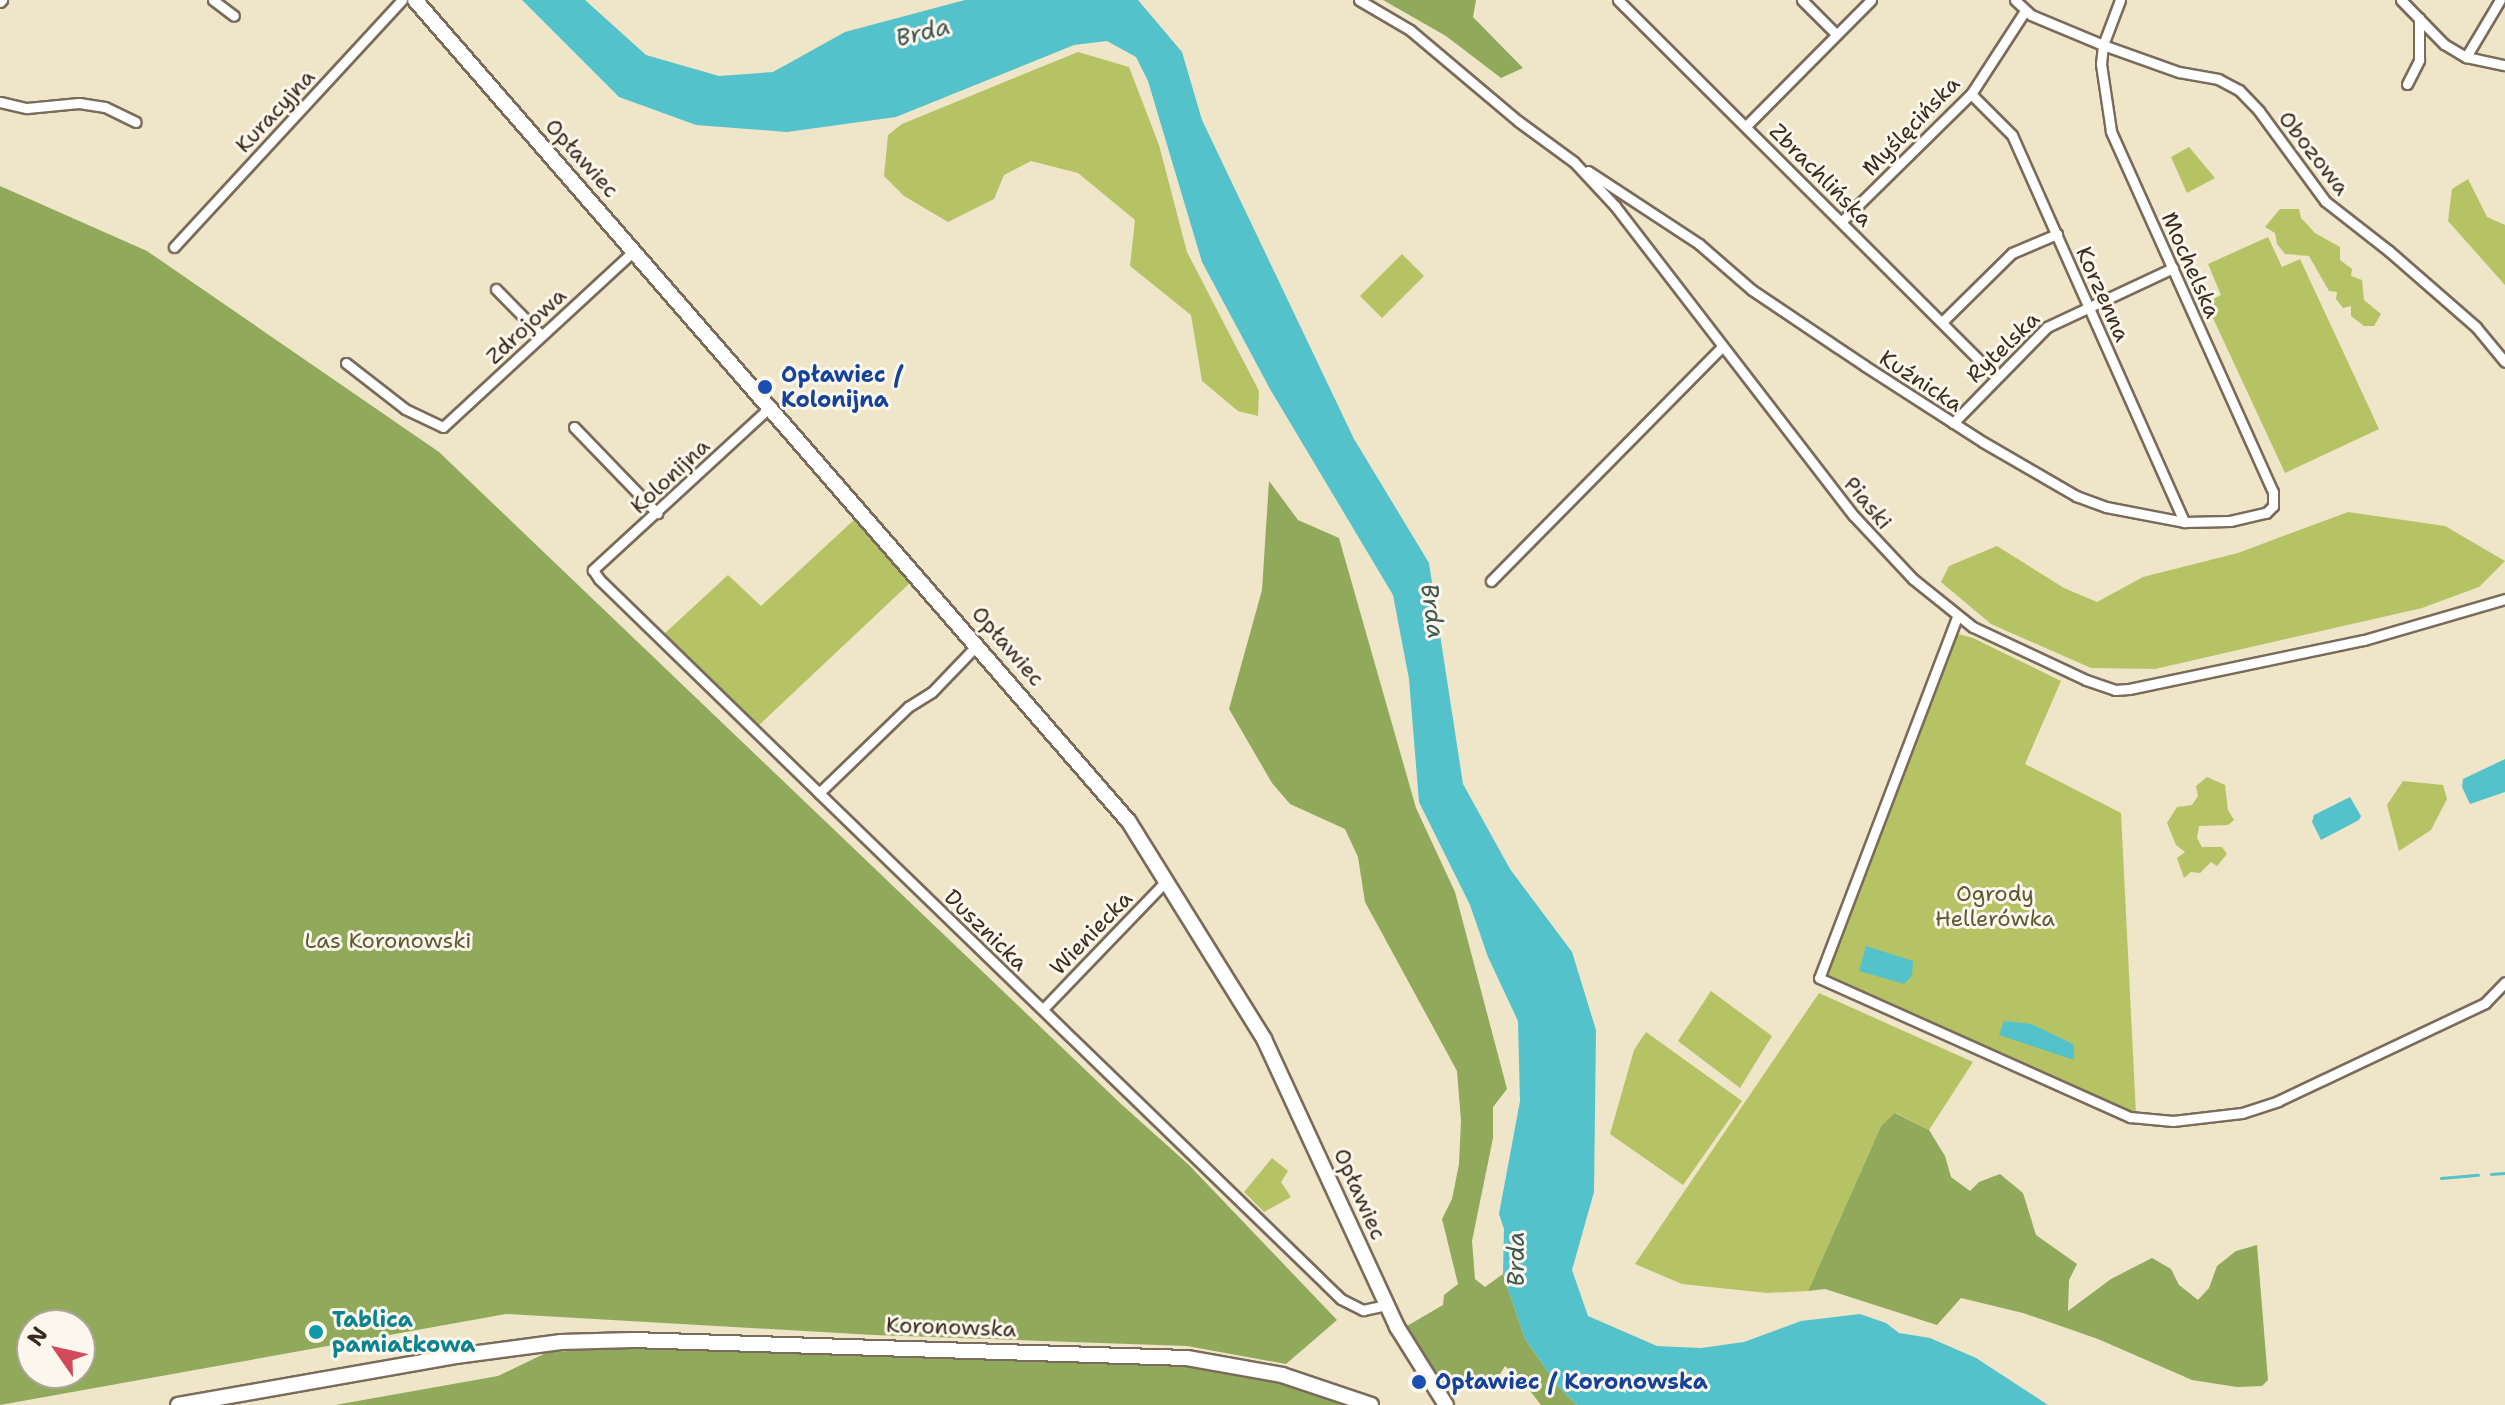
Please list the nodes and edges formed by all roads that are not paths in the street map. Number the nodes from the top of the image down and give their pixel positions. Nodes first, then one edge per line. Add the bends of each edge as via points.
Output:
1 (213, 0) edge
2 (402, 0) edge
3 (415, 0) edge
4 (1359, 0) edge
5 (1618, 0) edge
6 (1802, 0) edge
7 (1871, 0) edge
8 (2015, 0) edge
9 (2120, 0) edge
10 (2401, 0) edge
11 (2500, 0) edge
12 (2025, 11) junction
13 (234, 16) dead end
14 (2419, 18) junction
15 (1836, 34) junction
16 (2103, 45) junction
17 (2466, 57) junction
18 (2505, 65) edge
19 (2407, 84) dead end
20 (1971, 94) junction
21 (0, 102) edge
22 (136, 122) dead end
23 (1747, 125) junction
24 (1574, 162) junction
25 (1842, 221) junction
26 (2057, 234) junction
27 (174, 247) dead end
28 (634, 251) junction
29 (2173, 268) junction
30 (496, 289) dead end
31 (2088, 305) junction
32 (1943, 321) junction
33 (541, 335) junction
34 (1722, 347) junction
35 (2505, 362) edge
36 (346, 363) dead end
37 (1996, 377) junction
38 (770, 407) junction
39 (1953, 423) junction
40 (574, 427) dead end
41 (2273, 492) joint
42 (657, 513) junction
43 (2184, 522) junction
44 (593, 570) joint
45 (1491, 581) dead end
46 (2505, 599) edge
47 (1957, 617) junction
48 (977, 645) junction
49 (819, 793) junction
50 (1166, 881) junction
51 (2505, 982) edge
52 (1043, 1009) junction
53 (1386, 1305) junction
54 (178, 1405) edge
55 (1371, 1405) edge
56 (1446, 1405) edge

1 - 13 street
2 - 27 street, Kuracyjna
3 - 28 street, Opławiec
4 - 24 street, Piaski via 1410,30
5 - 23 street, Zbrachlińska
6 - 15 street
7 - 15 street
8 - 12 street
9 - 16 street
10 - 14 street
11 - 17 street
12 - 16 street, Obozowa
12 - 20 street, Myślęcińska
14 - 17 street via 2444,44
14 - 19 street via 2417,69
15 - 23 street
16 - 29 street, Mochelska via 2111,131
16 - 35 street, Obozowa via 2239,90 2325,201 2476,327
17 - 18 street
20 - 25 street, Myślęcińska
20 - 26 street, Korzenna via 2012,135
21 - 22 street via 27,108 79,103 105,107
23 - 25 street, Zbrachlińska
24 - 34 street, Piaski via 1622,214
24 - 39 street, Kuźnicka via 1699,244 1752,290
25 - 32 street, Zbrachlińska
26 - 31 street, Korzenna
26 - 32 street via 2012,253
28 - 33 street, Zdrojowa
28 - 38 street, Opławiec
29 - 31 street, Rytelska
29 - 41 street, Mochelska
30 - 33 street
31 - 37 street, Rytelska via 2047,327
31 - 43 street, Korzenna
32 - 37 street, Zbrachlińska
33 - 36 street, Zdrojowa via 443,427 405,409
34 - 45 street
34 - 47 street, Piaski via 1854,516
37 - 39 street, Rytelska
38 - 42 street, Kolonijna
38 - 48 street, Opławiec
39 - 43 street, Kuźnicka via 2086,501
40 - 42 street
41 - 43 street, Kuźnicka via 2273,506 2266,513 2230,521
42 - 44 street, Kolonijna
44 - 49 street, Dusznicka via 655,637
46 - 47 street, Piaski via 2351,643 2119,690 2054,667
47 - 51 street via 1819,978 2130,1117 2173,1121 2242,1113 2278,1101 2485,1003
48 - 49 street
48 - 50 street, Opławiec via 1120,810
49 - 52 street, Dusznicka
50 - 52 street, Wieniecka
50 - 53 street, Opławiec via 1264,1039
52 - 53 street, Dusznicka via 1341,1299 1363,1310
53 - 56 street, Opławiec
54 - 55 street, Koronowska via 523,1347 632,1340 1159,1355 1255,1368

